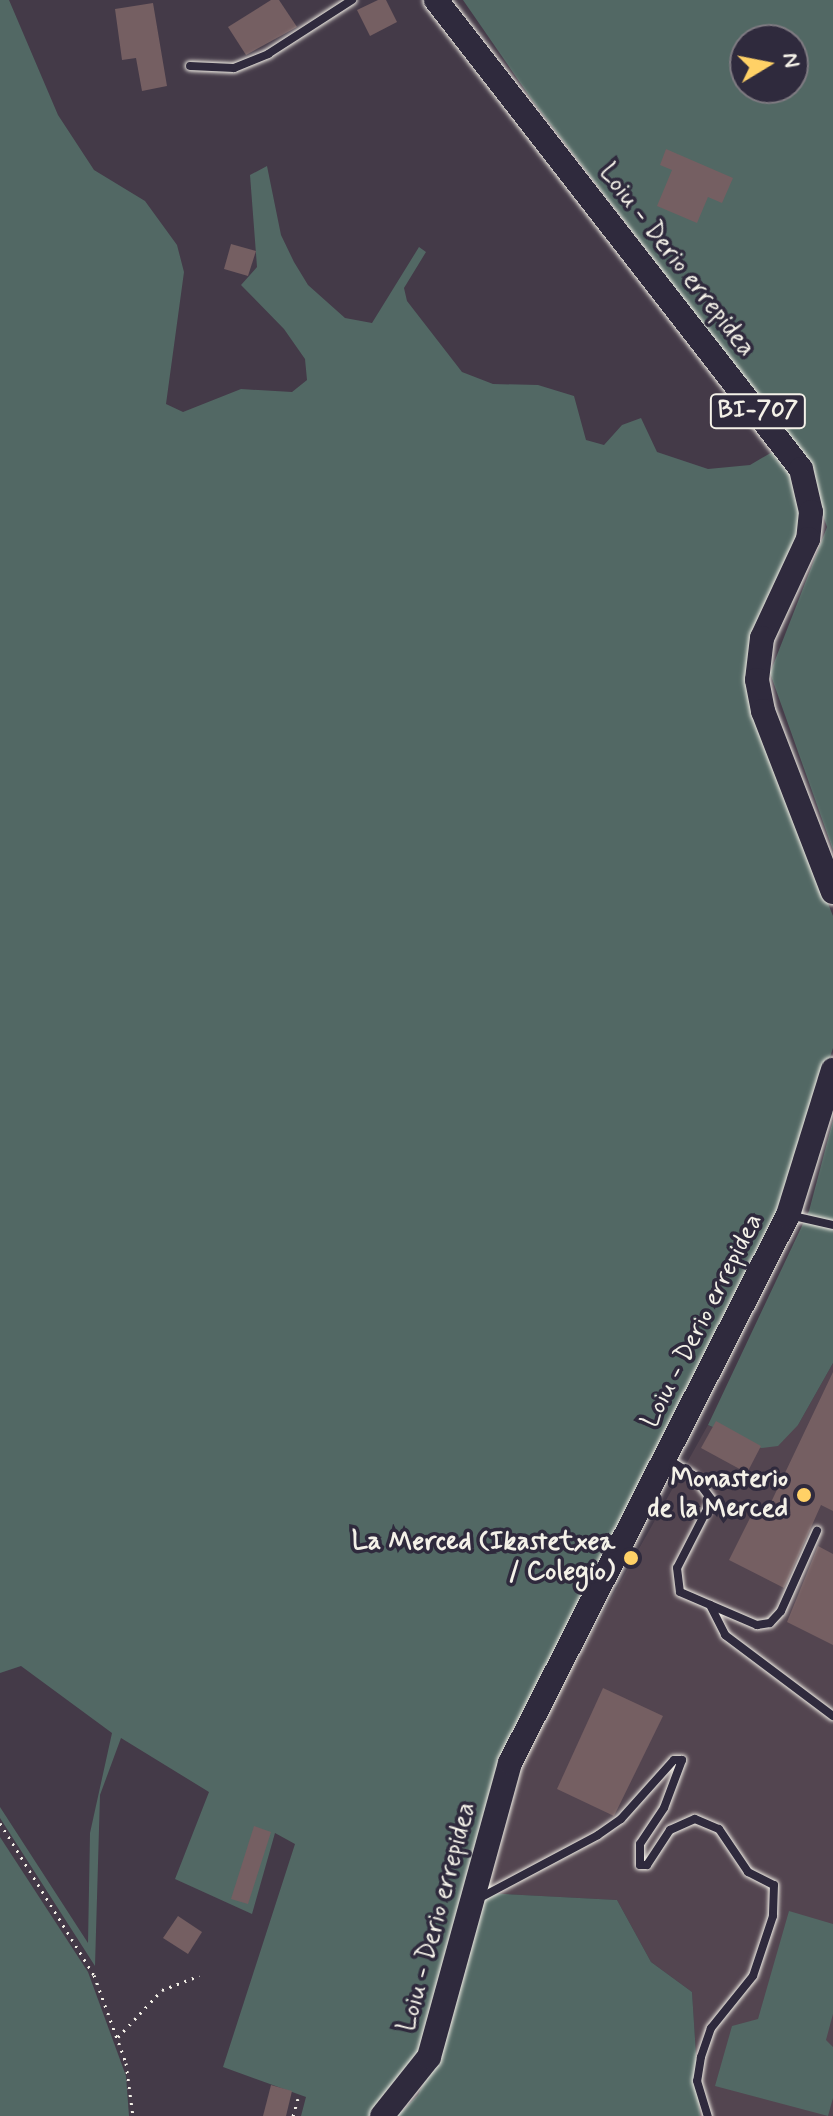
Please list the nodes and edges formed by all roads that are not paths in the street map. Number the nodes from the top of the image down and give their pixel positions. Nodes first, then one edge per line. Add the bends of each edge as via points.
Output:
1 (352, 0) edge
2 (436, 0) edge
3 (190, 66) dead end
4 (833, 892) edge
5 (832, 1076) edge
6 (788, 1215) junction
7 (833, 1225) edge
8 (665, 1457) junction
9 (817, 1531) dead end
10 (710, 1605) junction
11 (833, 1716) edge
12 (473, 1902) junction
13 (382, 2116) edge
14 (708, 2116) edge

1 - 3 lane via 257,59 234,68
2 - 4 main road, Loiu - Derio errepidea / BI-707 via 801,469 811,512 808,539 762,638 757,680 766,720
5 - 6 main road, Loiu - Derio errepidea
6 - 7 lane
6 - 8 main road, Loiu - Derio errepidea
8 - 10 lane via 693,1475 712,1500 675,1581 680,1592
8 - 12 main road, Loiu - Derio errepidea via 510,1763
9 - 10 lane via 770,1623 757,1625
10 - 11 lane via 725,1635
12 - 13 main road, Loiu - Derio errepidea via 429,2057
12 - 14 lane via 598,1835 621,1819 674,1760 682,1760 664,1808 640,1844 640,1865 647,1865 670,1830 695,1819 719,1829 748,1872 774,1885 773,1916 753,1976 711,2028 701,2057 697,2081

